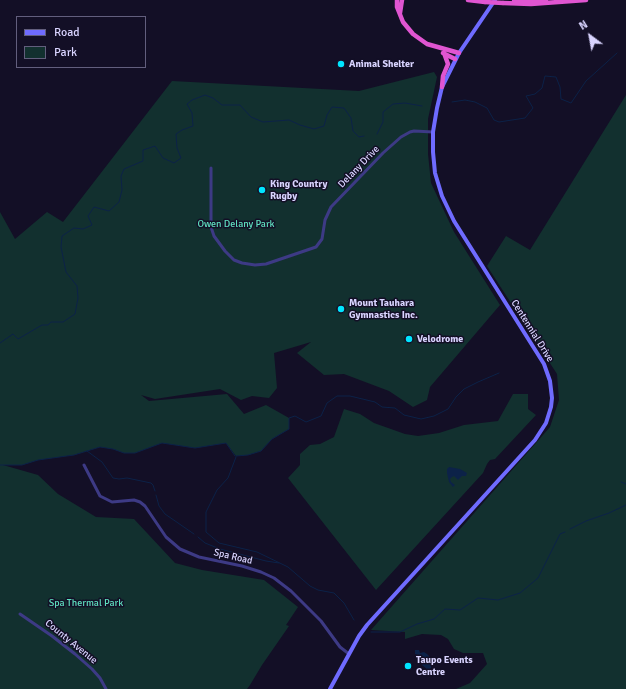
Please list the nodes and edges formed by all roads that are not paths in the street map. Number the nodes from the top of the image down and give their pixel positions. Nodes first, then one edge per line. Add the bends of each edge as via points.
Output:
1 (396, 0) edge
2 (402, 0) edge
3 (468, 0) edge
4 (495, 0) edge
5 (514, 0) edge
6 (546, 0) edge
7 (586, 0) edge
8 (400, 13) junction
9 (438, 48) junction
10 (444, 53) junction
11 (458, 53) junction
12 (455, 59) junction
13 (442, 87) junction
14 (433, 132) junction
15 (211, 168) dead end
16 (84, 465) dead end
17 (20, 614) dead end
18 (349, 654) junction
19 (106, 689) edge
20 (330, 689) edge

1 - 8 highway
2 - 8 highway
3 - 7 highway, bridge via 531,4
4 - 11 main road, Centennial Drive
5 - 6 highway
8 - 9 highway via 413,34
9 - 10 highway
9 - 11 highway
10 - 12 highway
10 - 13 highway via 448,64
11 - 12 main road, Centennial Drive
12 - 13 main road, Centennial Drive
13 - 14 main road, Centennial Drive
14 - 15 street, Delany Drive via 410,132 383,153 331,207 322,239 316,247 266,264 255,265 234,260 214,236
14 - 18 main road, Centennial Drive via 435,173 442,196 459,230 544,364 551,385 551,407 546,423 535,440 379,610
16 - 18 street, Spa Road via 100,496 112,502 140,502 166,536 180,549 199,557 255,570 274,578 321,620 340,647
17 - 19 street, County Avenue via 75,654 100,678
18 - 20 main road

